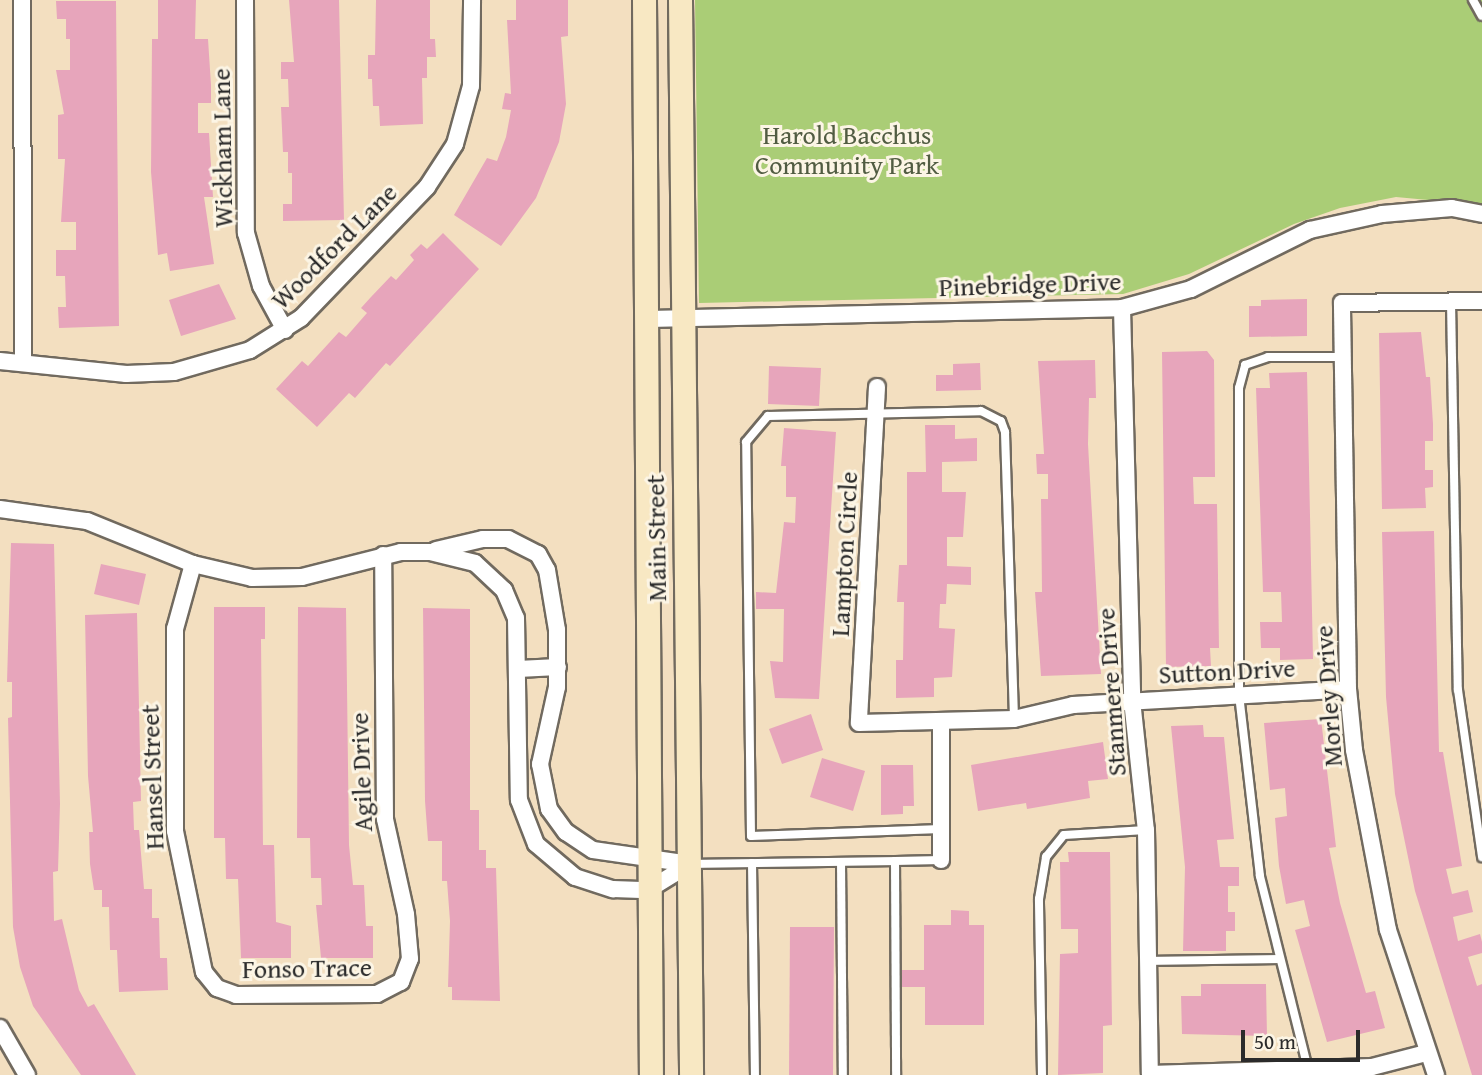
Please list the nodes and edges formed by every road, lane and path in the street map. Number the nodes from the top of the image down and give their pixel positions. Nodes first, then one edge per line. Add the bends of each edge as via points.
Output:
1 (22, 0) edge
2 (245, 0) edge
3 (472, 0) edge
4 (643, 0) edge
5 (680, 0) edge
6 (1473, 0) edge
7 (1482, 16) edge
8 (1482, 214) edge
9 (1482, 301) edge
10 (1451, 302) junction
11 (1122, 308) junction
12 (646, 319) junction
13 (680, 319) junction
14 (285, 330) junction
15 (1343, 357) junction
16 (0, 361) edge
17 (23, 363) junction
18 (877, 387) dead end
19 (876, 411) junction
20 (0, 509) edge
21 (430, 552) junction
22 (383, 555) junction
23 (193, 564) junction
24 (558, 667) junction
25 (518, 669) junction
26 (1348, 690) junction
27 (1239, 695) junction
28 (1132, 700) junction
29 (1014, 719) junction
30 (941, 721) junction
31 (859, 723) joint
32 (942, 829) junction
33 (1146, 830) junction
34 (647, 856) junction
35 (1482, 857) edge
36 (942, 860) joint
37 (895, 861) junction
38 (841, 862) junction
39 (752, 863) junction
40 (690, 864) junction
41 (648, 890) junction
42 (1277, 959) junction
43 (1148, 961) junction
44 (401, 982) joint
45 (213, 985) joint
46 (0, 1028) edge
47 (1426, 1053) junction
48 (1308, 1069) junction
49 (1150, 1074) edge
50 (27, 1075) edge
51 (651, 1075) edge
52 (691, 1075) edge
53 (755, 1075) edge
54 (842, 1075) edge
55 (896, 1075) edge
56 (1042, 1075) edge
57 (1436, 1075) edge

1 - 17 street
2 - 14 street, Wickham Lane via 246,233 257,278
3 - 14 street, Woodford Lane via 470,96 445,162 327,294
4 - 12 main road, Main Street
5 - 13 main road, Main Street
6 - 7 lane
8 - 11 street, Pinebridge Drive via 1452,208 1382,214 1310,230 1192,289
9 - 10 street
10 - 15 street, Morley Drive via 1342,303
10 - 35 lane via 1458,690
11 - 13 street, Pinebridge Drive
11 - 28 street, Stanmere Drive
12 - 13 street, Pinebridge Drive
12 - 34 main road, Main Street
13 - 40 main road, Main Street
14 - 17 street, Woodford Lane via 233,357 174,372 126,374
15 - 26 street, Morley Drive
15 - 27 lane via 1268,357 1245,365 1239,388
16 - 17 street, Woodford Lane
18 - 19 street, Lampton Circle
19 - 29 lane via 981,411 1001,421 1005,432
19 - 31 street, Lampton Circle
19 - 32 lane via 768,416 746,442 751,836
20 - 23 street via 94,523
21 - 22 street
21 - 24 street via 483,539 515,540 533,549 549,576
21 - 25 street via 465,559 498,582 516,618
22 - 23 street via 318,574 280,579 236,576
22 - 44 street, Agile Drive via 385,819 410,951 408,971
23 - 45 street, Hansel Street via 175,629 175,831 203,968
24 - 25 street
24 - 34 street via 555,706 540,764 550,809 566,832 593,850
25 - 41 street via 519,800 531,838 555,864 582,881 612,889
26 - 27 street, Sutton Drive
26 - 47 street, Morley Drive via 1371,854 1388,930
27 - 28 street, Sutton Drive
27 - 42 lane via 1260,876
28 - 29 street, Sutton Drive via 1073,705
28 - 33 street, Stanmere Drive
29 - 30 street, Sutton Drive
30 - 31 street, Sutton Drive
30 - 32 street
32 - 36 street
33 - 43 street, Stanmere Drive
33 - 56 lane via 1064,835 1046,857 1039,899
34 - 40 street
34 - 41 main road, Main Street
36 - 37 lane
37 - 38 lane
37 - 55 lane
38 - 39 lane
38 - 54 lane
39 - 40 lane
39 - 53 lane
40 - 41 street
40 - 52 main road, Main Street
41 - 51 main road, Main Street
42 - 43 lane
42 - 48 lane
43 - 49 street, Stanmere Drive
44 - 45 street, Fonso Trace via 383,993 364,994 236,995
46 - 50 street
47 - 48 street via 1372,1067
47 - 57 street, Morley Drive
48 - 49 street

